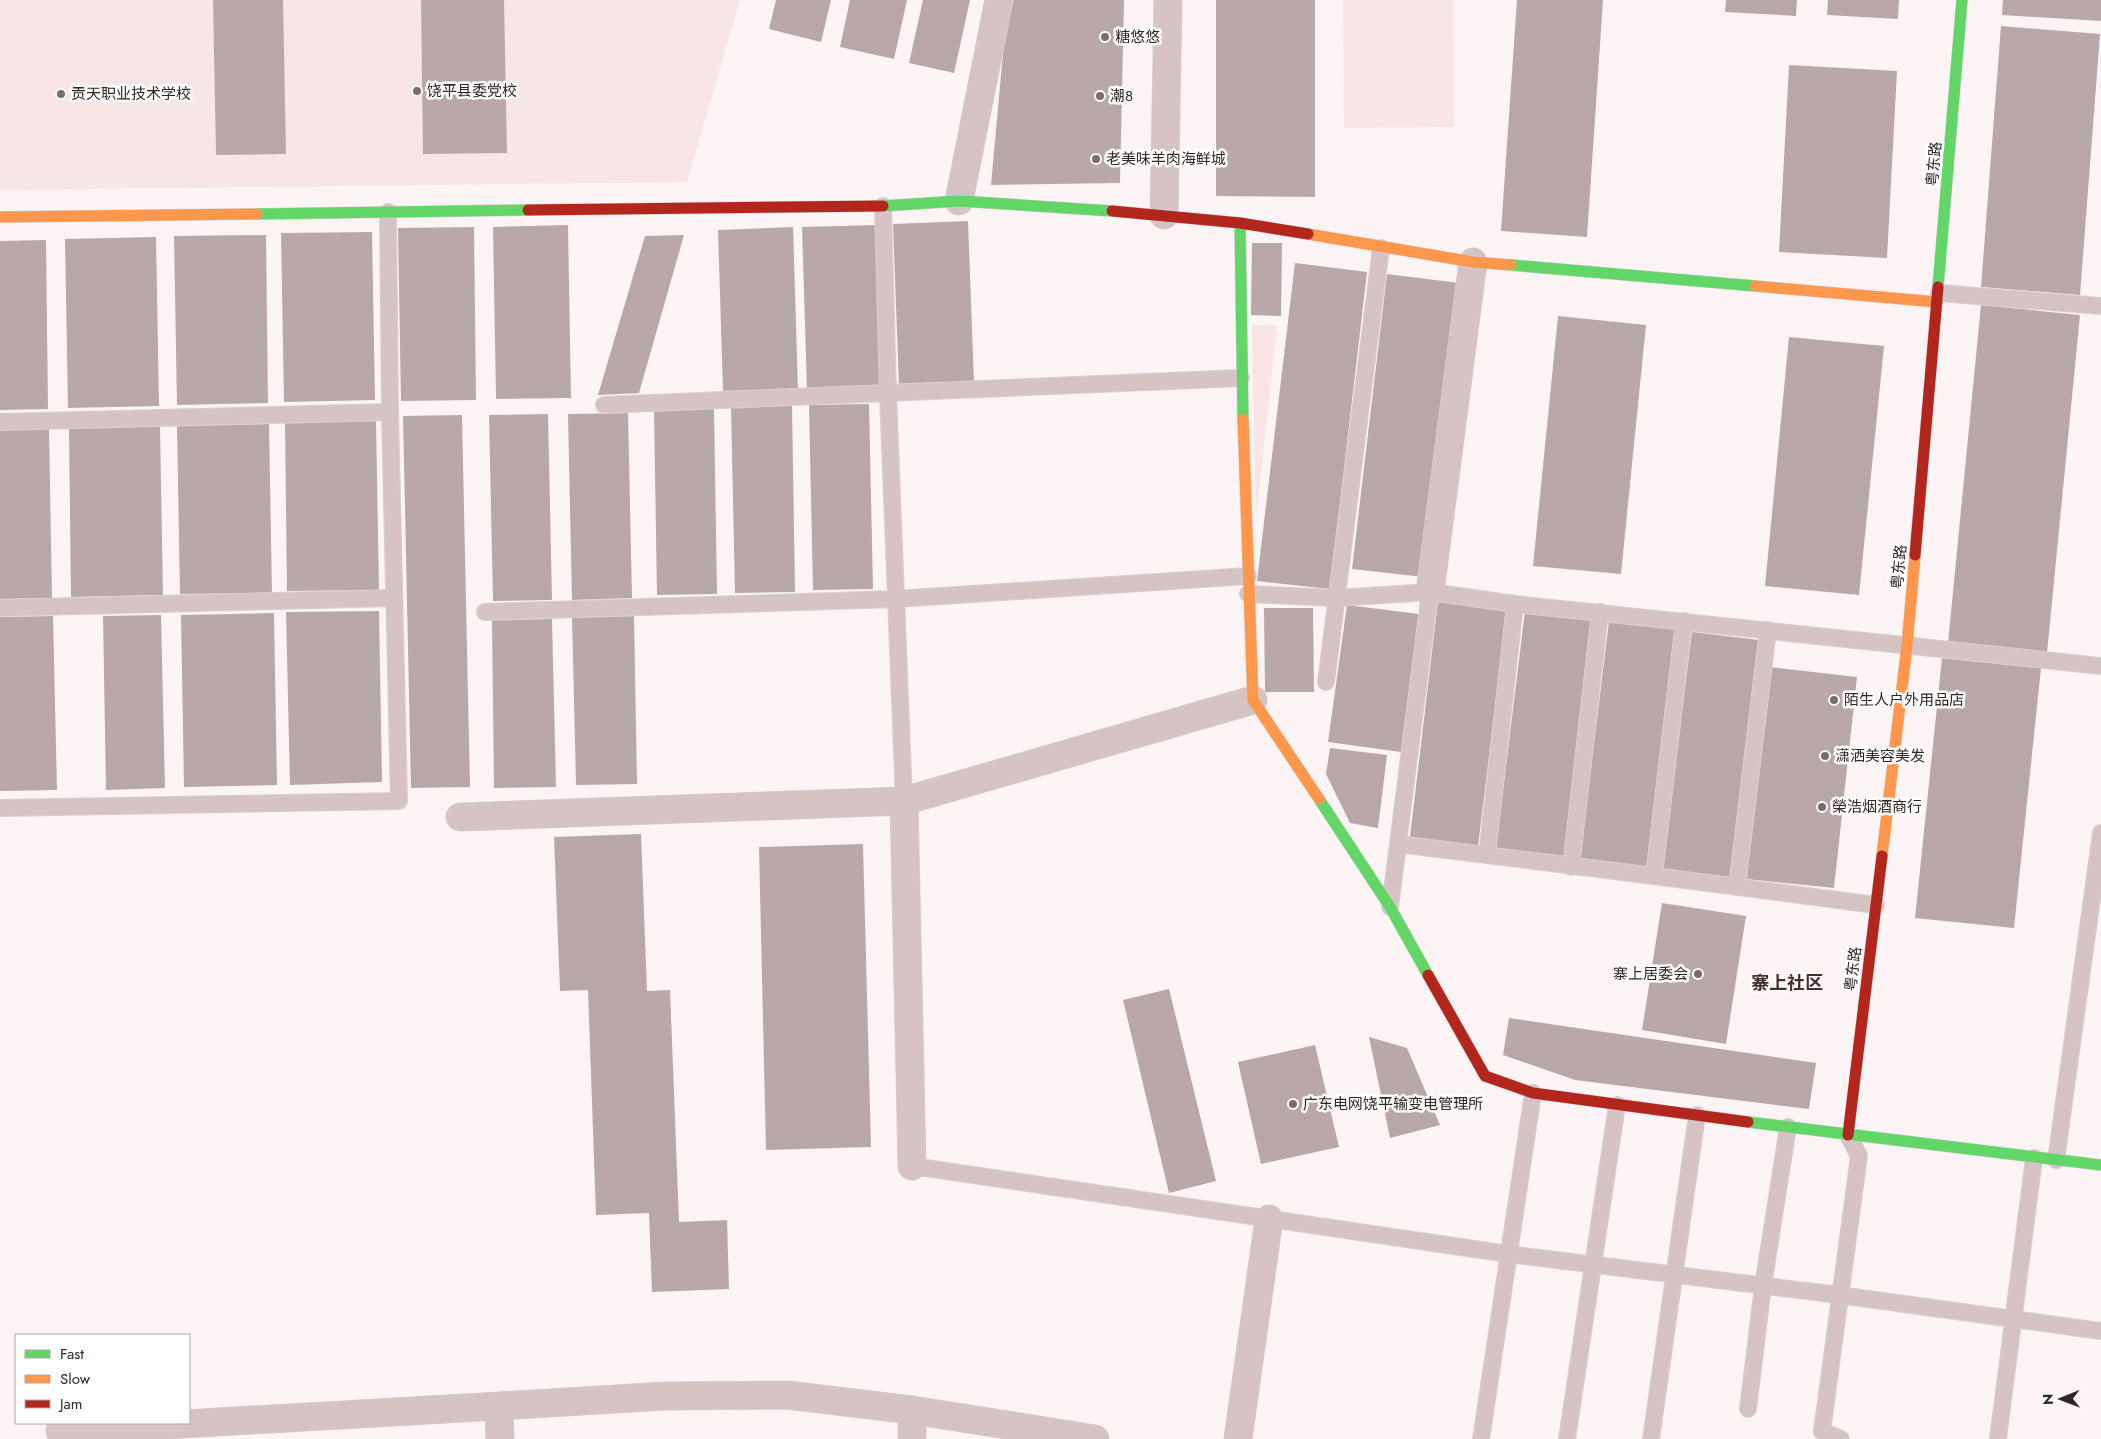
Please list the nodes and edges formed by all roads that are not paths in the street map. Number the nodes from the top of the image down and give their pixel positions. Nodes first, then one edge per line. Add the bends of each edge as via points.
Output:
1 (999, 0) edge
2 (1168, 0) edge
3 (1962, 0) edge
4 (959, 201) junction
5 (883, 206) junction
6 (388, 212) junction
7 (1164, 215) junction
8 (0, 217) edge
9 (1240, 222) junction
10 (1381, 248) junction
11 (1473, 262) junction
12 (1938, 297) junction
13 (2101, 306) edge
14 (1242, 378) junction
15 (888, 394) junction
16 (604, 405) dead end
17 (390, 412) junction
18 (0, 422) edge
19 (1248, 576) junction
20 (1430, 592) junction
21 (1248, 594) junction
22 (394, 598) junction
23 (1336, 598) junction
24 (896, 599) junction
25 (1515, 604) junction
26 (0, 608) edge
27 (485, 612) dead end
28 (1600, 612) junction
29 (1684, 621) junction
30 (1768, 630) junction
31 (1907, 646) junction
32 (2101, 666) edge
33 (1326, 682) dead end
34 (1253, 700) junction
35 (904, 801) junction
36 (0, 808) edge
37 (460, 817) dead end
38 (2101, 833) edge
39 (1398, 844) junction
40 (1487, 856) junction
41 (1571, 867) junction
42 (1654, 876) junction
43 (1737, 887) junction
44 (1876, 905) junction
45 (1390, 907) junction
46 (1534, 1093) junction
47 (1618, 1105) junction
48 (1698, 1115) junction
49 (1788, 1127) junction
50 (1848, 1135) junction
51 (2034, 1158) junction
52 (2056, 1160) junction
53 (2101, 1164) edge
54 (912, 1166) joint
55 (1268, 1219) junction
56 (1508, 1254) junction
57 (1593, 1264) junction
58 (1673, 1274) junction
59 (1763, 1286) junction
60 (1839, 1295) junction
61 (2013, 1319) junction
62 (2101, 1331) edge
63 (499, 1406) junction
64 (1748, 1408) dead end
65 (912, 1410) junction
66 (183, 1424) edge
67 (190, 1424) edge
68 (60, 1431) dead end
69 (1042, 1434) edge
70 (500, 1439) edge
71 (912, 1439) edge
72 (1095, 1439) edge
73 (1238, 1439) edge
74 (1480, 1439) edge
75 (1567, 1439) edge
76 (1651, 1439) edge
77 (1841, 1439) edge
78 (1998, 1439) edge

1 - 4 street
2 - 7 street
3 - 12 street, 粤东路
4 - 5 street
4 - 7 street
5 - 6 street
5 - 15 lane
6 - 8 street
6 - 17 lane
7 - 9 street
9 - 10 street
9 - 14 street
10 - 11 street
10 - 23 lane
11 - 12 street
11 - 20 street
12 - 13 lane
12 - 31 street, 粤东路
14 - 15 lane
14 - 19 street
15 - 16 lane
15 - 24 lane
17 - 18 lane
17 - 22 lane
19 - 21 street
19 - 24 lane
20 - 23 lane
20 - 25 lane
20 - 39 lane
21 - 23 lane
21 - 34 street
22 - 26 lane
22 - 36 lane via 399,801
23 - 33 lane
24 - 27 lane
24 - 35 lane
25 - 28 lane
25 - 40 lane
28 - 29 lane
28 - 41 lane
29 - 30 lane
29 - 42 lane
30 - 31 lane
30 - 43 lane
31 - 32 lane
31 - 44 street, 粤东路
34 - 35 street
34 - 45 street
35 - 37 street
35 - 54 street
38 - 52 lane
39 - 40 lane
39 - 45 lane
40 - 41 lane
41 - 42 lane
42 - 43 lane
43 - 44 lane
44 - 50 street, 粤东路
45 - 46 street via 1485,1076
46 - 47 street
46 - 56 lane
47 - 48 street
47 - 57 lane
48 - 49 street
48 - 58 lane
49 - 50 street
49 - 59 lane
50 - 51 street
50 - 60 lane via 1859,1156
51 - 52 street
51 - 61 lane
52 - 53 street
54 - 55 lane
55 - 56 lane
55 - 73 street
56 - 57 lane
56 - 74 lane
57 - 58 lane
57 - 75 lane
58 - 59 lane
58 - 76 lane
59 - 60 lane
59 - 64 lane
60 - 61 lane
60 - 77 lane via 1822,1431
61 - 62 lane
61 - 78 lane
63 - 65 street via 665,1396 787,1395
63 - 67 street
63 - 70 street
65 - 69 street
65 - 71 street
66 - 68 street
69 - 72 street

